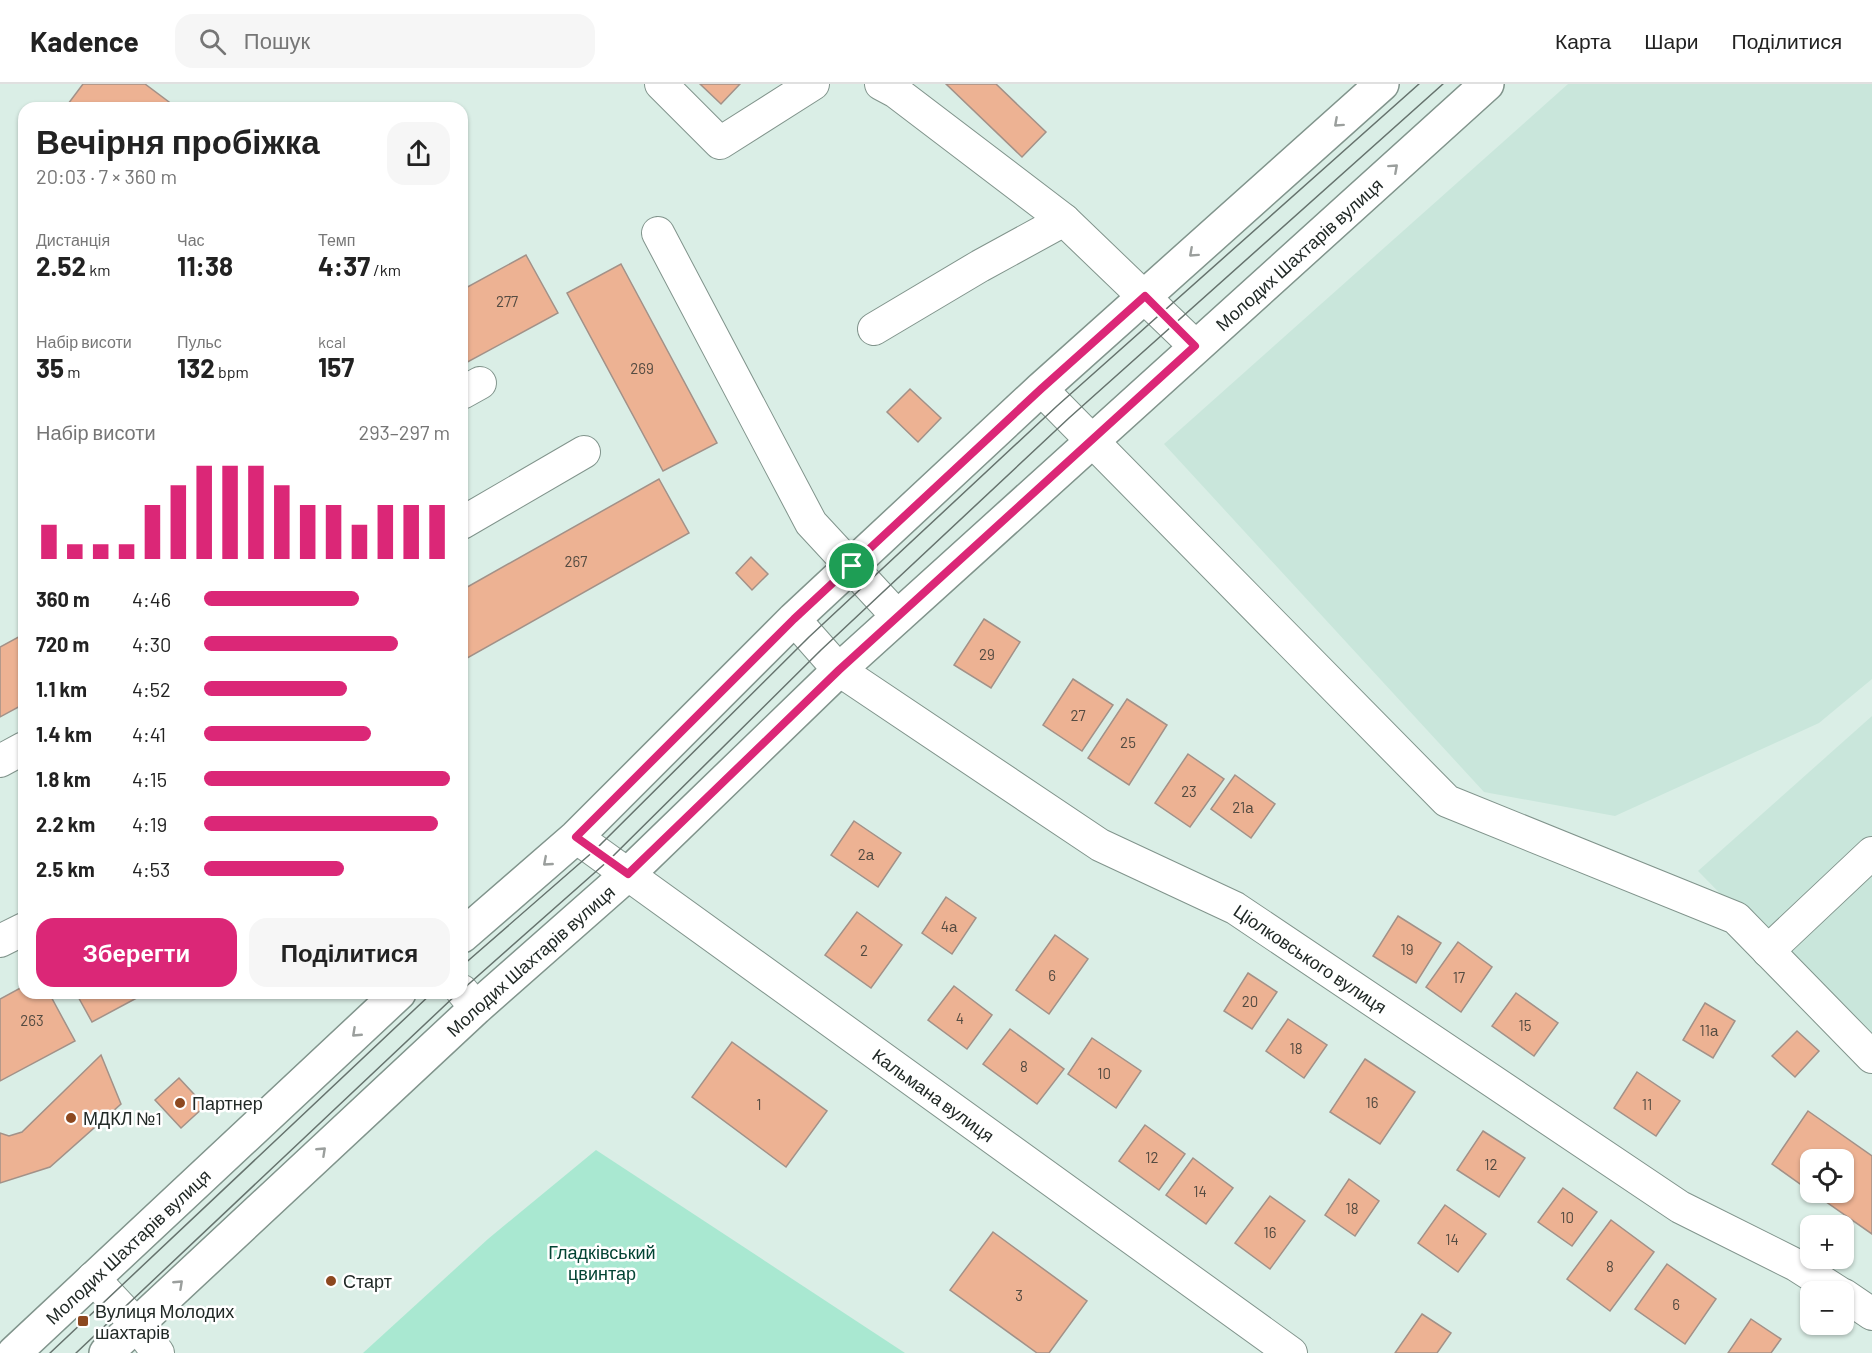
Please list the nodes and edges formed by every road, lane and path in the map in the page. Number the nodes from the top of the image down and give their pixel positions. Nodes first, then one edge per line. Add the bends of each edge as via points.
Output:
1 (661, 84) edge
2 (813, 84) edge
3 (881, 84) edge
4 (1382, 84) edge
5 (1487, 84) edge
6 (1064, 220) junction
7 (658, 233) dead end
8 (1145, 296) junction
9 (874, 329) dead end
10 (1195, 346) junction
11 (1041, 389) junction
12 (1091, 441) junction
13 (585, 452) dead end
14 (468, 520) edge
15 (852, 566) junction
16 (898, 617) junction
17 (794, 619) junction
18 (839, 670) junction
19 (18, 751) edge
20 (0, 761) edge
21 (576, 837) junction
22 (1872, 853) edge
23 (628, 874) junction
24 (468, 931) edge
25 (18, 932) edge
26 (0, 941) edge
27 (1768, 951) junction
28 (393, 999) edge
29 (469, 999) edge
30 (1872, 1057) edge
31 (93, 1278) junction
32 (1821, 1281) edge
33 (1854, 1302) edge
34 (1872, 1314) edge
35 (136, 1324) junction
36 (14, 1353) edge
37 (106, 1353) edge
38 (158, 1353) edge
39 (1291, 1353) edge

1 - 2 street via 720,143
3 - 6 street
4 -> 8 main road
10 -> 5 main road, Молодих Шахтарів вулиця
6 - 8 street
6 - 9 street
7 - 15 street via 811,523
8 - 10 street
8 - 11 main road
10 - 12 main road, Молодих Шахтарів вулиця
11 - 12 street
11 - 15 main road
12 - 16 main road, Молодих Шахтарів вулиця
12 - 27 street via 1447,801 1736,918
13 - 14 street
15 - 16 street
15 - 17 main road
16 - 18 main road, Молодих Шахтарів вулиця
17 - 18 street, Ціолковського вулиця
17 - 21 main road
18 - 23 main road, Молодих Шахтарів вулиця
18 - 32 street, Ціолковського вулиця via 1100,845 1235,908 1680,1207
19 - 20 street
21 - 23 street, Кальмана вулиця
21 -> 24 main road
22 - 27 street
23 - 29 main road, Молодих Шахтарів вулиця
23 - 39 street, Кальмана вулиця
25 - 26 street
27 - 30 street
28 -> 31 main road, Молодих Шахтарів вулиця
35 -> 29 main road, Молодих Шахтарів вулиця
31 - 35 street
31 - 36 main road, Молодих Шахтарів вулиця
33 - 34 street
35 - 37 main road, Молодих Шахтарів вулиця
35 - 38 street

